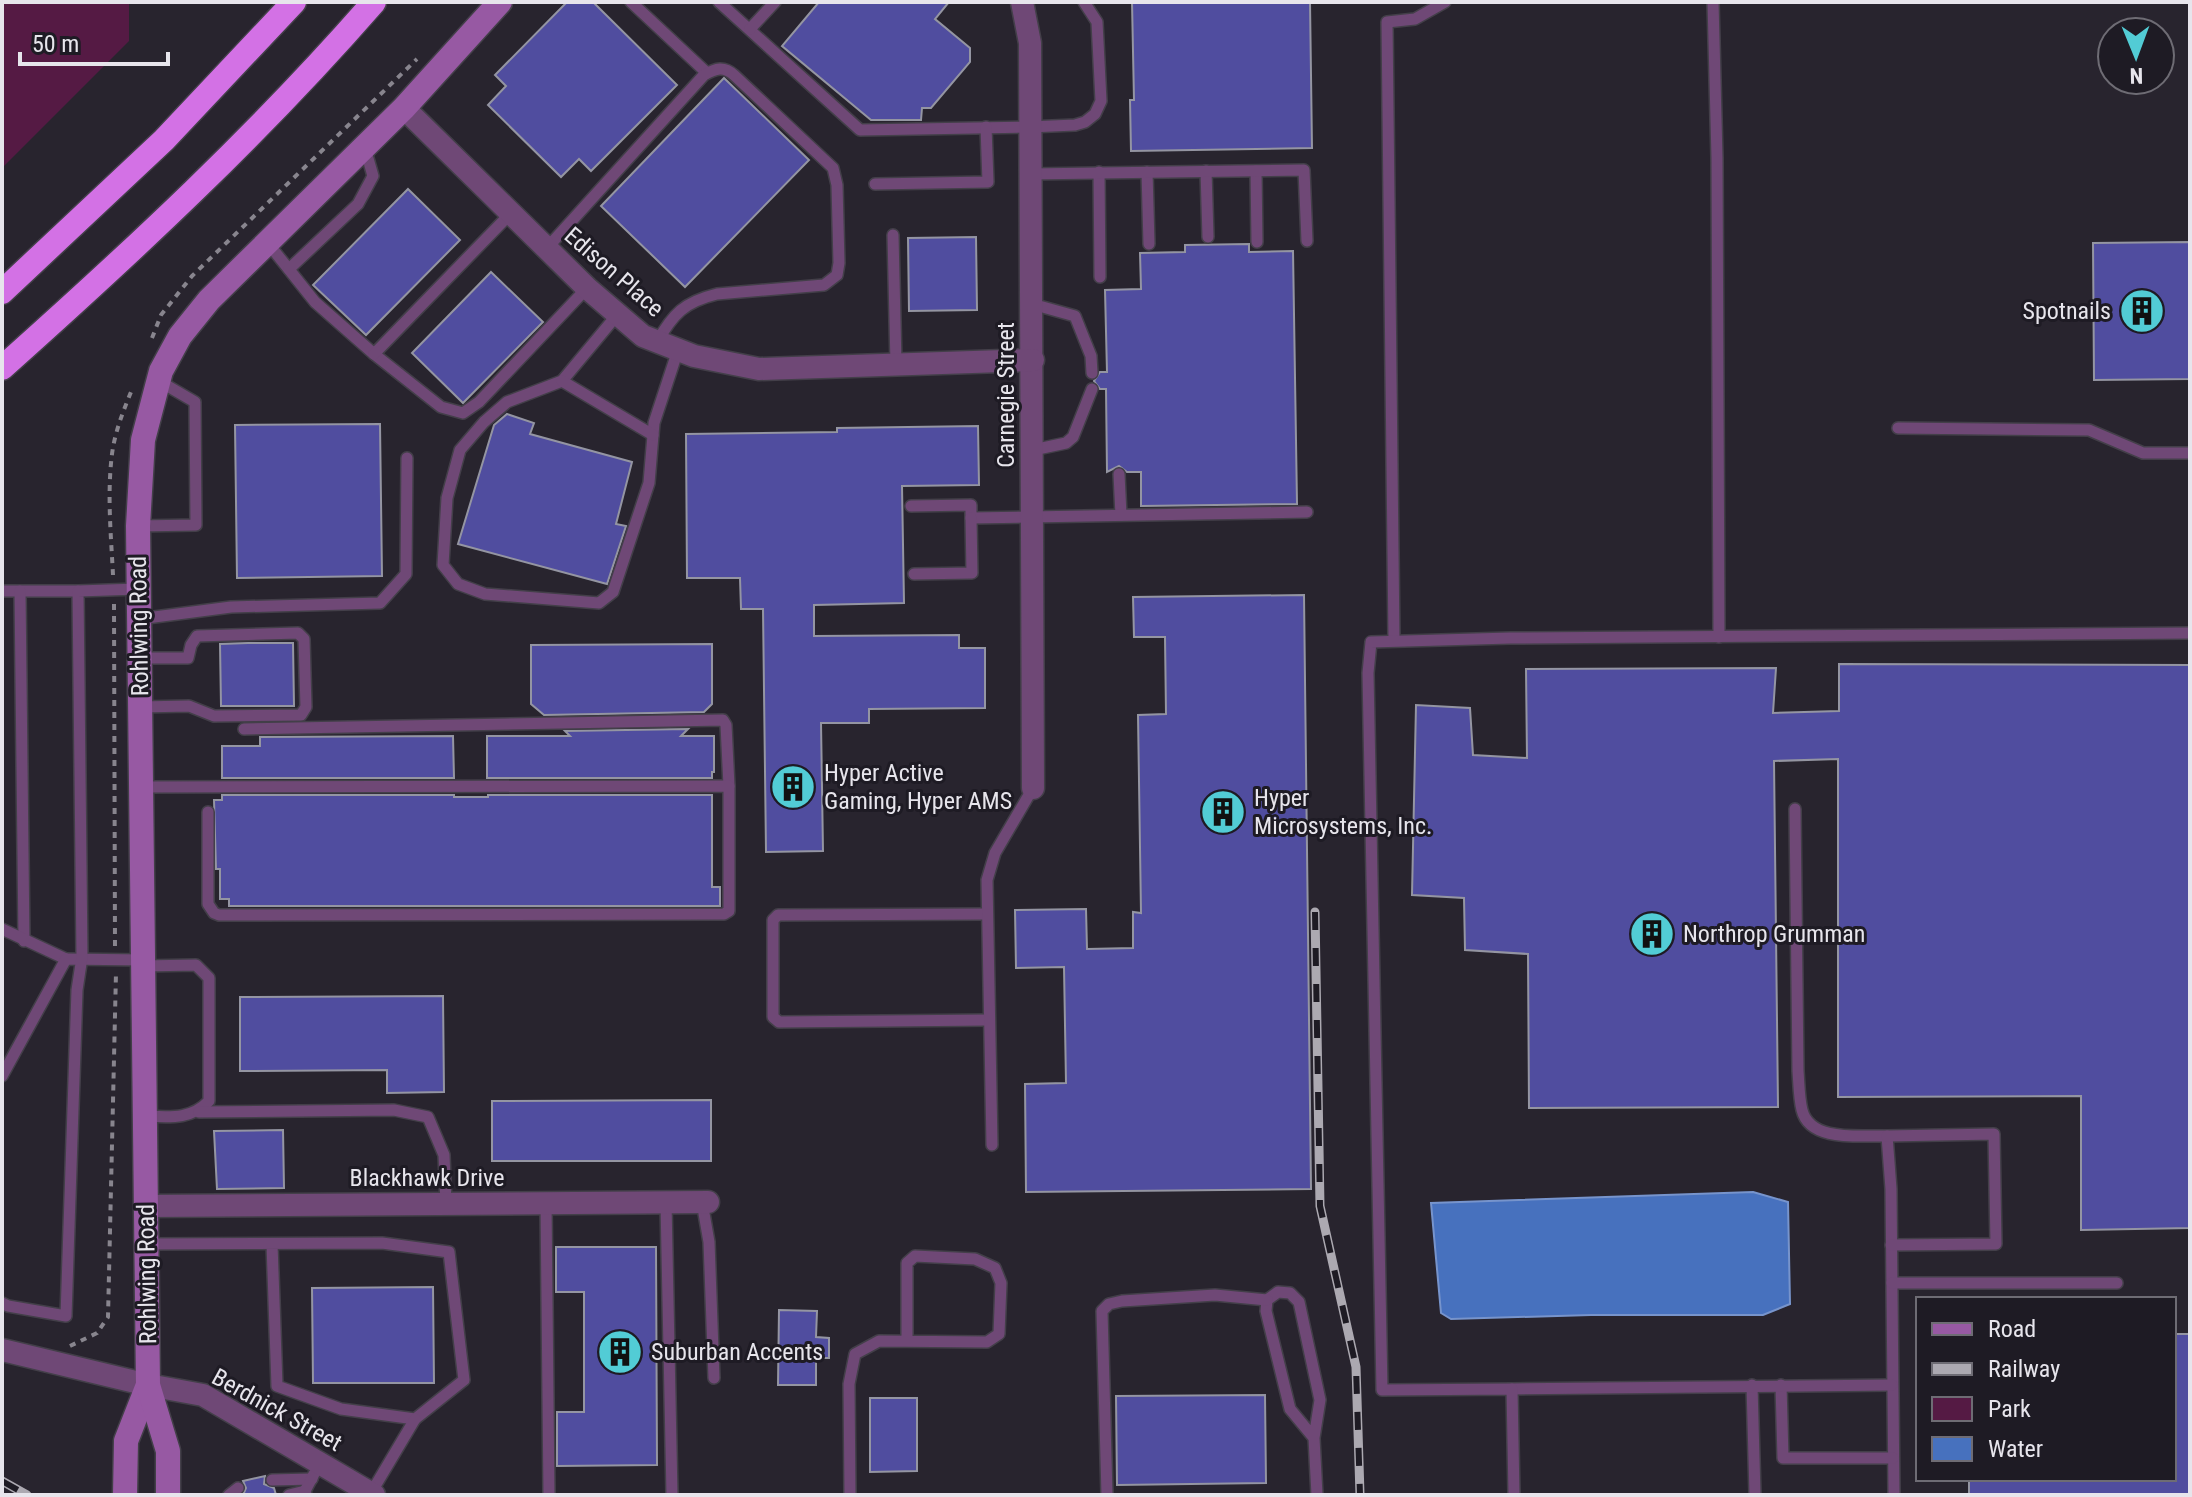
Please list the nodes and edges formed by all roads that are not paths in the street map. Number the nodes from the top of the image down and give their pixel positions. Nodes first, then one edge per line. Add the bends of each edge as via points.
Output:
1 (294, 2) edge
2 (374, 2) edge
3 (500, 2) edge
4 (631, 2) edge
5 (719, 2) edge
6 (775, 2) edge
7 (1022, 2) edge
8 (1084, 2) edge
9 (1445, 2) edge
10 (1713, 2) edge
11 (750, 29) junction
12 (707, 73) junction
13 (404, 108) junction
14 (986, 127) junction
15 (1029, 127) junction
16 (365, 147) junction
17 (1206, 171) junction
18 (1256, 171) junction
19 (1099, 172) junction
20 (1147, 172) junction
21 (1030, 174) junction
22 (875, 184) dead end
23 (511, 213) junction
24 (893, 235) dead end
25 (1208, 237) dead end
26 (1307, 241) dead end
27 (267, 242) junction
28 (1257, 242) dead end
29 (1149, 244) dead end
30 (547, 248) junction
31 (289, 269) junction
32 (1100, 277) dead end
33 (587, 288) junction
34 (2, 292) edge
35 (1032, 304) junction
36 (617, 315) junction
37 (668, 346) junction
38 (374, 354) junction
39 (1033, 360) junction
40 (896, 364) junction
41 (2, 368) edge
42 (1092, 373) dead end
43 (159, 381) junction
44 (562, 381) junction
45 (1092, 389) dead end
46 (1898, 428) dead end
47 (653, 435) junction
48 (1033, 450) junction
49 (2190, 453) edge
50 (407, 458) dead end
51 (1119, 474) dead end
52 (911, 506) dead end
53 (1307, 512) dead end
54 (1121, 515) junction
55 (1033, 517) junction
56 (971, 518) junction
57 (138, 526) junction
58 (914, 574) dead end
59 (138, 589) junction
60 (2, 591) edge
61 (20, 591) junction
62 (78, 591) junction
63 (139, 619) junction
64 (2190, 633) edge
65 (1719, 637) junction
66 (1394, 640) junction
67 (139, 658) junction
68 (140, 707) junction
69 (244, 729) dead end
70 (729, 786) junction
71 (141, 787) junction
72 (1033, 788) joint
73 (1795, 809) dead end
74 (208, 812) dead end
75 (987, 914) junction
76 (2, 929) edge
77 (24, 941) junction
78 (82, 957) junction
79 (66, 959) junction
80 (143, 963) junction
81 (989, 1020) junction
82 (2, 1076) edge
83 (199, 1112) junction
84 (145, 1116) junction
85 (1887, 1136) junction
86 (992, 1145) dead end
87 (705, 1202) joint
88 (546, 1203) junction
89 (666, 1203) junction
90 (446, 1204) junction
91 (146, 1206) junction
92 (146, 1244) junction
93 (272, 1244) junction
94 (1891, 1245) junction
95 (1892, 1283) junction
96 (2117, 1283) dead end
97 (1267, 1300) junction
98 (2, 1303) edge
99 (907, 1341) junction
100 (2, 1350) edge
101 (714, 1378) dead end
102 (148, 1385) junction
103 (1752, 1385) junction
104 (1781, 1385) junction
105 (1892, 1385) junction
106 (1512, 1389) junction
107 (415, 1419) junction
108 (1314, 1438) junction
109 (1893, 1458) junction
110 (316, 1471) junction
111 (272, 1480) dead end
112 (305, 1493) edge
113 (373, 1494) edge
114 (125, 1495) edge
115 (168, 1495) edge
116 (289, 1495) edge
117 (549, 1495) edge
118 (672, 1495) edge
119 (850, 1495) edge
120 (1107, 1495) edge
121 (1317, 1495) edge
122 (1514, 1495) edge
123 (1755, 1495) edge
124 (1894, 1495) edge

1 - 34 highway via 164,140
2 - 41 highway via 181,206
3 - 13 main road, Rohlwing Road
4 - 12 lane
5 - 11 lane
6 - 11 lane
7 - 15 street, Carnegie Street via 1030,43
8 - 15 lane via 1097,22 1101,101 1085,122
9 - 66 lane via 1415,19 1387,22
10 - 65 lane
11 - 14 lane via 860,130
12 - 30 lane
12 - 37 lane via 727,69 833,168 839,263 837,275 824,285 702,298 672,317
13 - 16 main road, Rohlwing Road
13 - 23 street, Edison Place
14 - 15 lane
14 - 22 lane via 988,182
15 - 21 street, Carnegie Street
16 - 27 main road, Rohlwing Road
16 - 31 lane via 373,176 358,204
17 - 18 lane
17 - 20 lane
17 - 25 lane
18 - 26 lane via 1304,170
18 - 28 lane
19 - 20 lane
19 - 21 lane
19 - 32 lane
20 - 29 lane
21 - 35 street, Carnegie Street
23 - 30 street, Edison Place
23 - 38 lane
24 - 40 lane
27 - 31 lane
27 - 43 main road, Rohlwing Road via 180,336
30 - 33 street, Edison Place
31 - 38 lane via 315,302
33 - 36 street, Edison Place
33 - 38 lane via 463,413 441,407
35 - 39 street, Carnegie Street
35 - 42 lane via 1075,316
36 - 37 street, Edison Place via 643,336
36 - 44 lane
37 - 40 street, Edison Place via 759,369
37 - 47 lane
39 - 40 street, Edison Place
39 - 48 street, Carnegie Street
43 - 57 main road, Rohlwing Road via 143,440
43 - 57 lane via 195,402 196,525
44 - 47 lane
44 - 47 lane via 507,402 460,450 447,498 443,565 458,584 485,594 599,603 613,592 649,483
45 - 48 lane via 1073,437
46 - 49 lane via 2089,430 2143,453
48 - 55 street, Carnegie Street
50 - 63 lane via 406,574 380,603 231,607
51 - 54 lane
52 - 56 lane via 971,505
53 - 54 lane
54 - 55 lane
55 - 56 lane
55 - 72 street, Carnegie Street
56 - 58 lane via 972,573
57 - 59 main road, Rohlwing Road
59 - 62 lane
59 - 63 main road, Rohlwing Road
60 - 61 lane
61 - 62 lane
61 - 77 lane
62 - 78 lane
63 - 67 main road, Rohlwing Road
64 - 65 lane
65 - 66 lane
66 - 106 lane via 1371,642 1368,673 1382,1390
67 - 68 main road, Rohlwing Road
67 - 68 lane via 188,658 197,636 298,633 304,639 306,707 301,715 214,716 189,706
68 - 71 main road, Rohlwing Road
69 - 70 lane via 723,720
70 - 71 lane
70 - 74 lane via 729,911 724,914 219,915 208,904
71 - 80 main road, Rohlwing Road
72 - 75 lane via 989,866
73 - 85 lane via 1802,1112 1810,1125 1829,1135
75 - 81 lane
75 - 81 lane via 778,915 773,920 773,1017 779,1022
76 - 77 lane
77 - 79 lane
78 - 79 lane
78 - 80 lane
78 - 98 lane via 66,1316
79 - 82 lane
80 - 83 lane via 196,965 209,978 209,1101
80 - 84 main road, Rohlwing Road
81 - 86 lane
83 - 84 lane
83 - 90 lane via 394,1110 428,1117 444,1155
84 - 91 main road, Rohlwing Road
85 - 94 lane
85 - 94 lane via 1994,1134 1996,1244
87 - 89 street, Blackhawk Drive
87 - 101 lane
88 - 89 street, Blackhawk Drive
88 - 90 street, Blackhawk Drive
88 - 117 lane
89 - 118 lane
90 - 91 street, Blackhawk Drive
91 - 92 main road, Rohlwing Road
92 - 93 lane
92 - 102 main road, Rohlwing Road
93 - 107 lane via 277,1386 341,1409
93 - 107 lane via 382,1243 449,1252 464,1380
94 - 95 lane
95 - 96 lane
95 - 105 lane
97 - 108 lane via 1290,1409
97 - 108 lane via 1278,1292 1290,1293 1299,1302 1320,1400
97 - 120 lane via 1222,1295 1122,1301 1102,1311
99 - 99 lane via 987,1342 999,1334 1001,1283 995,1268 975,1259 915,1256 907,1263
99 - 119 lane via 879,1341 855,1354 849,1384
100 - 102 street, Berdnick Street
102 - 110 street, Berdnick Street via 203,1395
102 - 114 main road, Rohlwing Road via 126,1441
102 - 115 main road, Rohlwing Road via 168,1451
103 - 104 lane
103 - 106 lane
103 - 123 lane
104 - 105 lane
104 - 109 lane via 1783,1458
105 - 109 lane
106 - 122 lane
107 - 113 lane
108 - 121 lane
109 - 124 lane
110 - 111 lane
110 - 112 lane
110 - 113 street, Berdnick Street
112 - 116 lane

